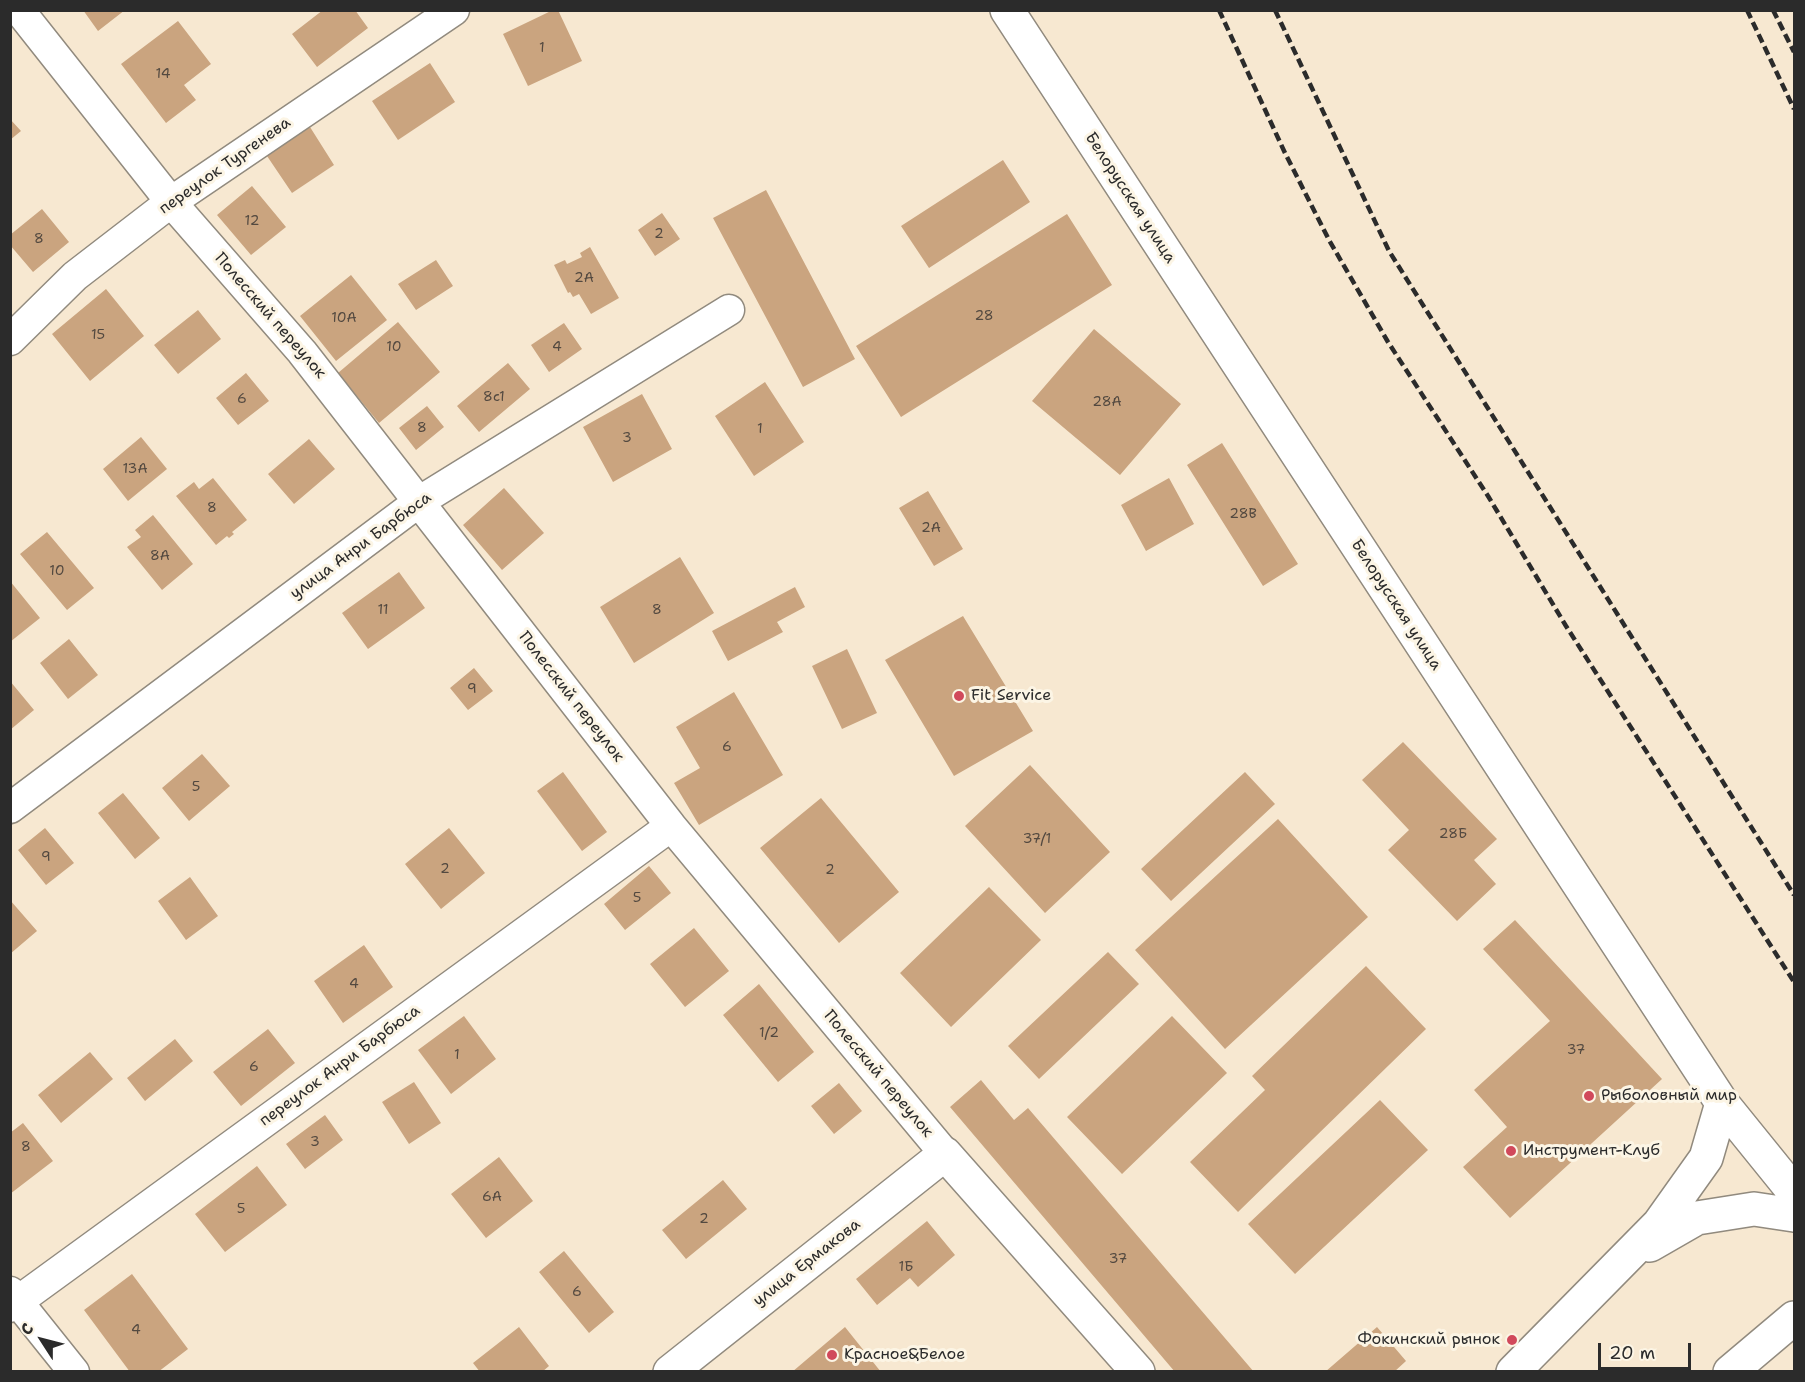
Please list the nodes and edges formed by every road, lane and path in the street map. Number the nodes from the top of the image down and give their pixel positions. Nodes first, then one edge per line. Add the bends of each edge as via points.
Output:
1 (19, 10) edge
2 (454, 10) edge
3 (1007, 10) edge
4 (171, 202) junction
5 (729, 310) dead end
6 (10, 340) edge
7 (420, 501) junction
8 (10, 808) edge
9 (671, 826) junction
10 (1722, 1103) junction
11 (945, 1154) junction
12 (1794, 1192) edge
13 (1794, 1215) edge
14 (1628, 1257) junction
15 (13, 1300) edge
16 (1794, 1318) edge
17 (74, 1371) edge
18 (670, 1371) edge
19 (1138, 1371) edge
20 (1513, 1371) edge
21 (1730, 1371) edge

1 - 4 street, Полесский переулок
2 - 4 street, переулок Тургенева
3 - 10 street, Белорусская улица
4 - 6 street, переулок Тургенева via 75,276
4 - 7 street, Полесский переулок via 302,352
5 - 7 street, улица Анри Барбюса
7 - 8 street, улица Анри Барбюса
7 - 9 street, Полесский переулок
9 - 11 street, Полесский переулок
9 - 15 street, переулок Анри Барбюса
10 - 12 street, Белорусская улица
10 - 14 street via 1706,1158 1659,1224
11 - 18 street, улица Ермакова
11 - 19 street, Полесский переулок
13 - 14 street via 1754,1209 1697,1218
14 - 20 street
15 - 17 street
16 - 21 street

